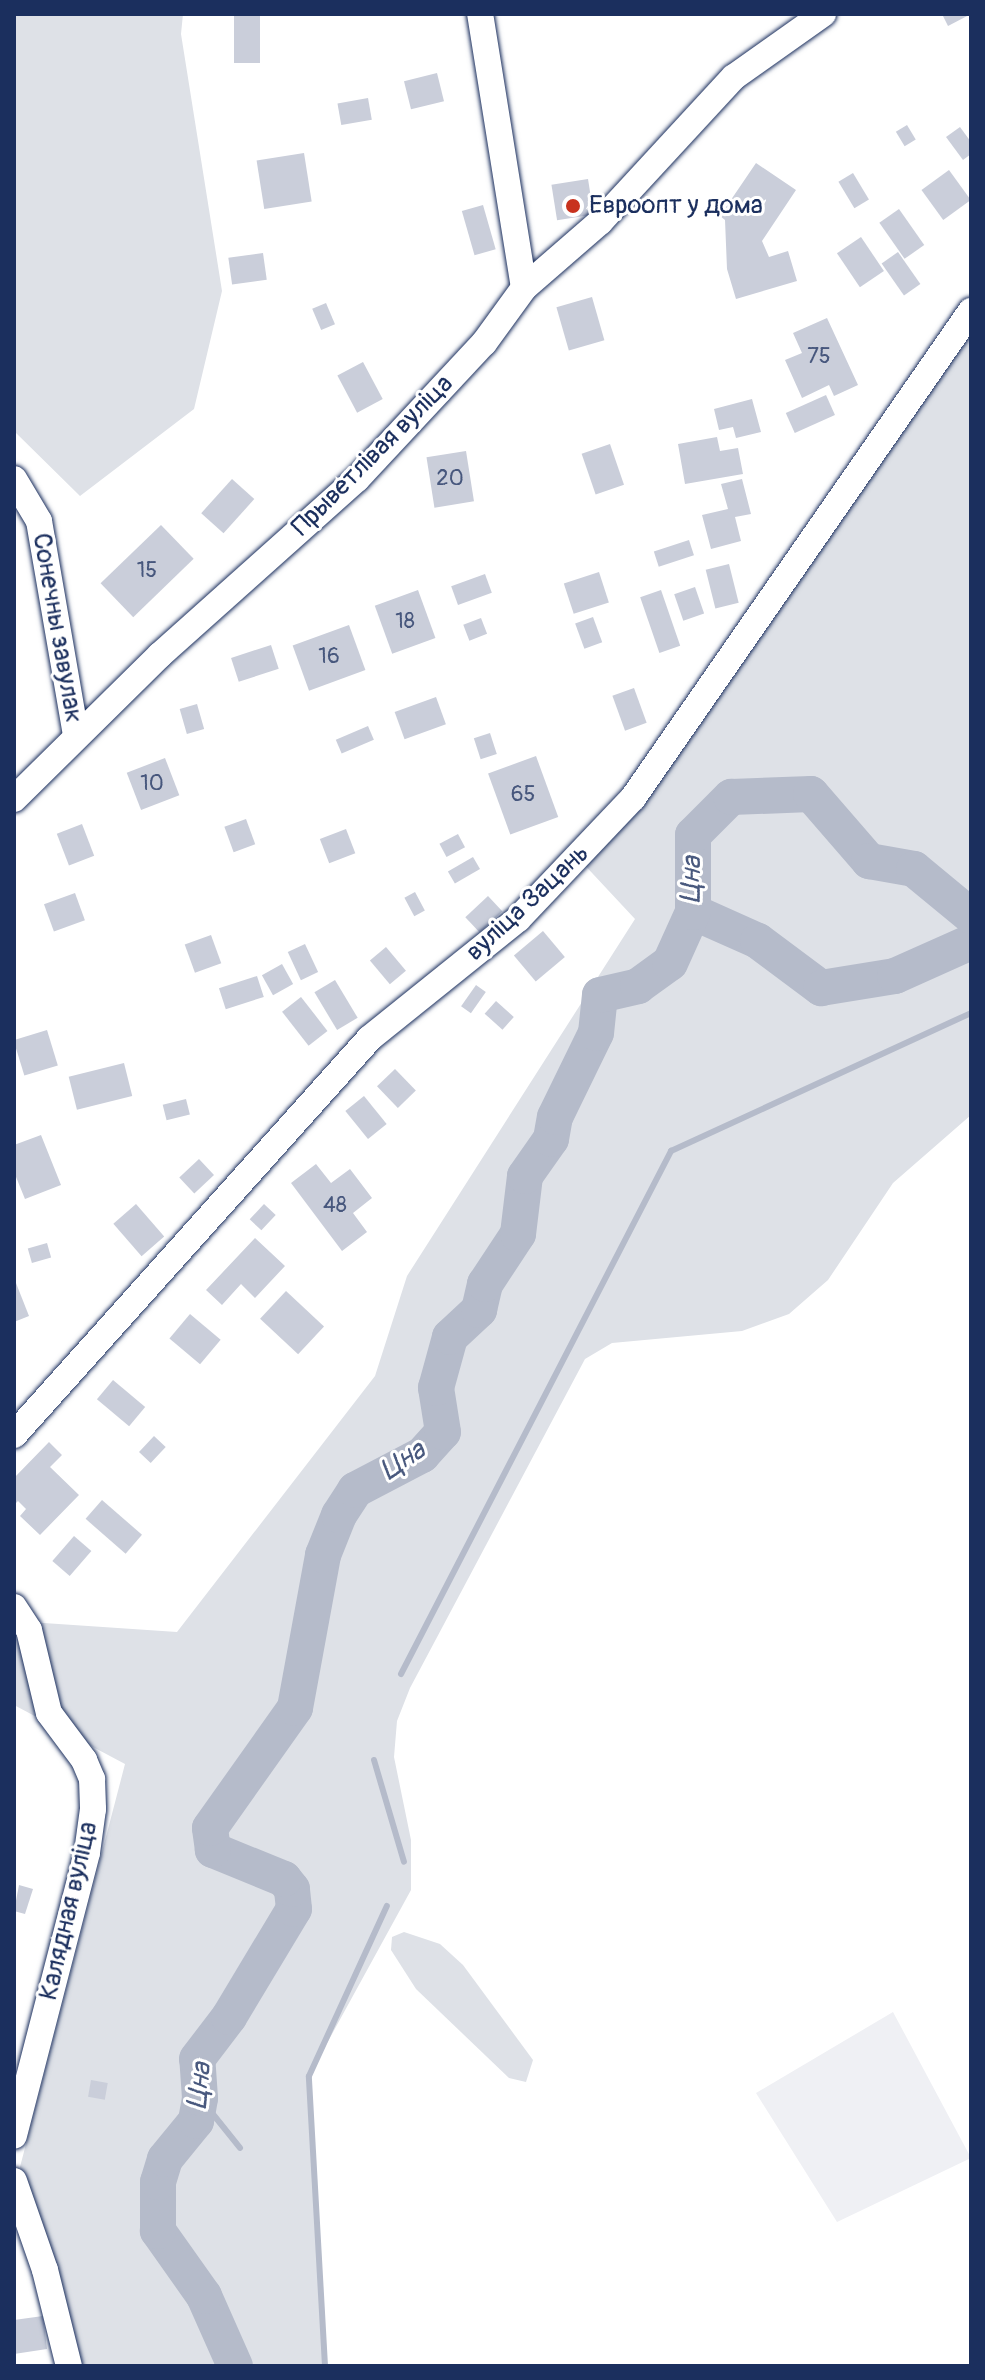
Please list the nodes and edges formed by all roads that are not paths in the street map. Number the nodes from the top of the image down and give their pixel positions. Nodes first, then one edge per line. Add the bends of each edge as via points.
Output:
1 (823, 14) edge
2 (484, 17) edge
3 (524, 288) junction
4 (971, 311) edge
5 (14, 479) edge
6 (76, 736) junction
7 (14, 799) edge
8 (14, 1435) edge
9 (14, 1607) edge
10 (14, 2136) edge
11 (14, 2181) edge
12 (69, 2366) edge

1 - 3 street, Прыветлівая вуліца via 720,90 600,222
2 - 3 street
3 - 6 street, Прыветлівая вуліца via 484,343 357,479
4 - 8 street, вуліца Зацань via 633,798 518,919 370,1038
5 - 6 street, Сонечны завулак via 39,521
6 - 7 street, Прыветлівая вуліца
9 - 10 street, Калядная вуліца via 29,1630 49,1713 88,1769 93,1809 87,1853
11 - 12 street via 45,2270

